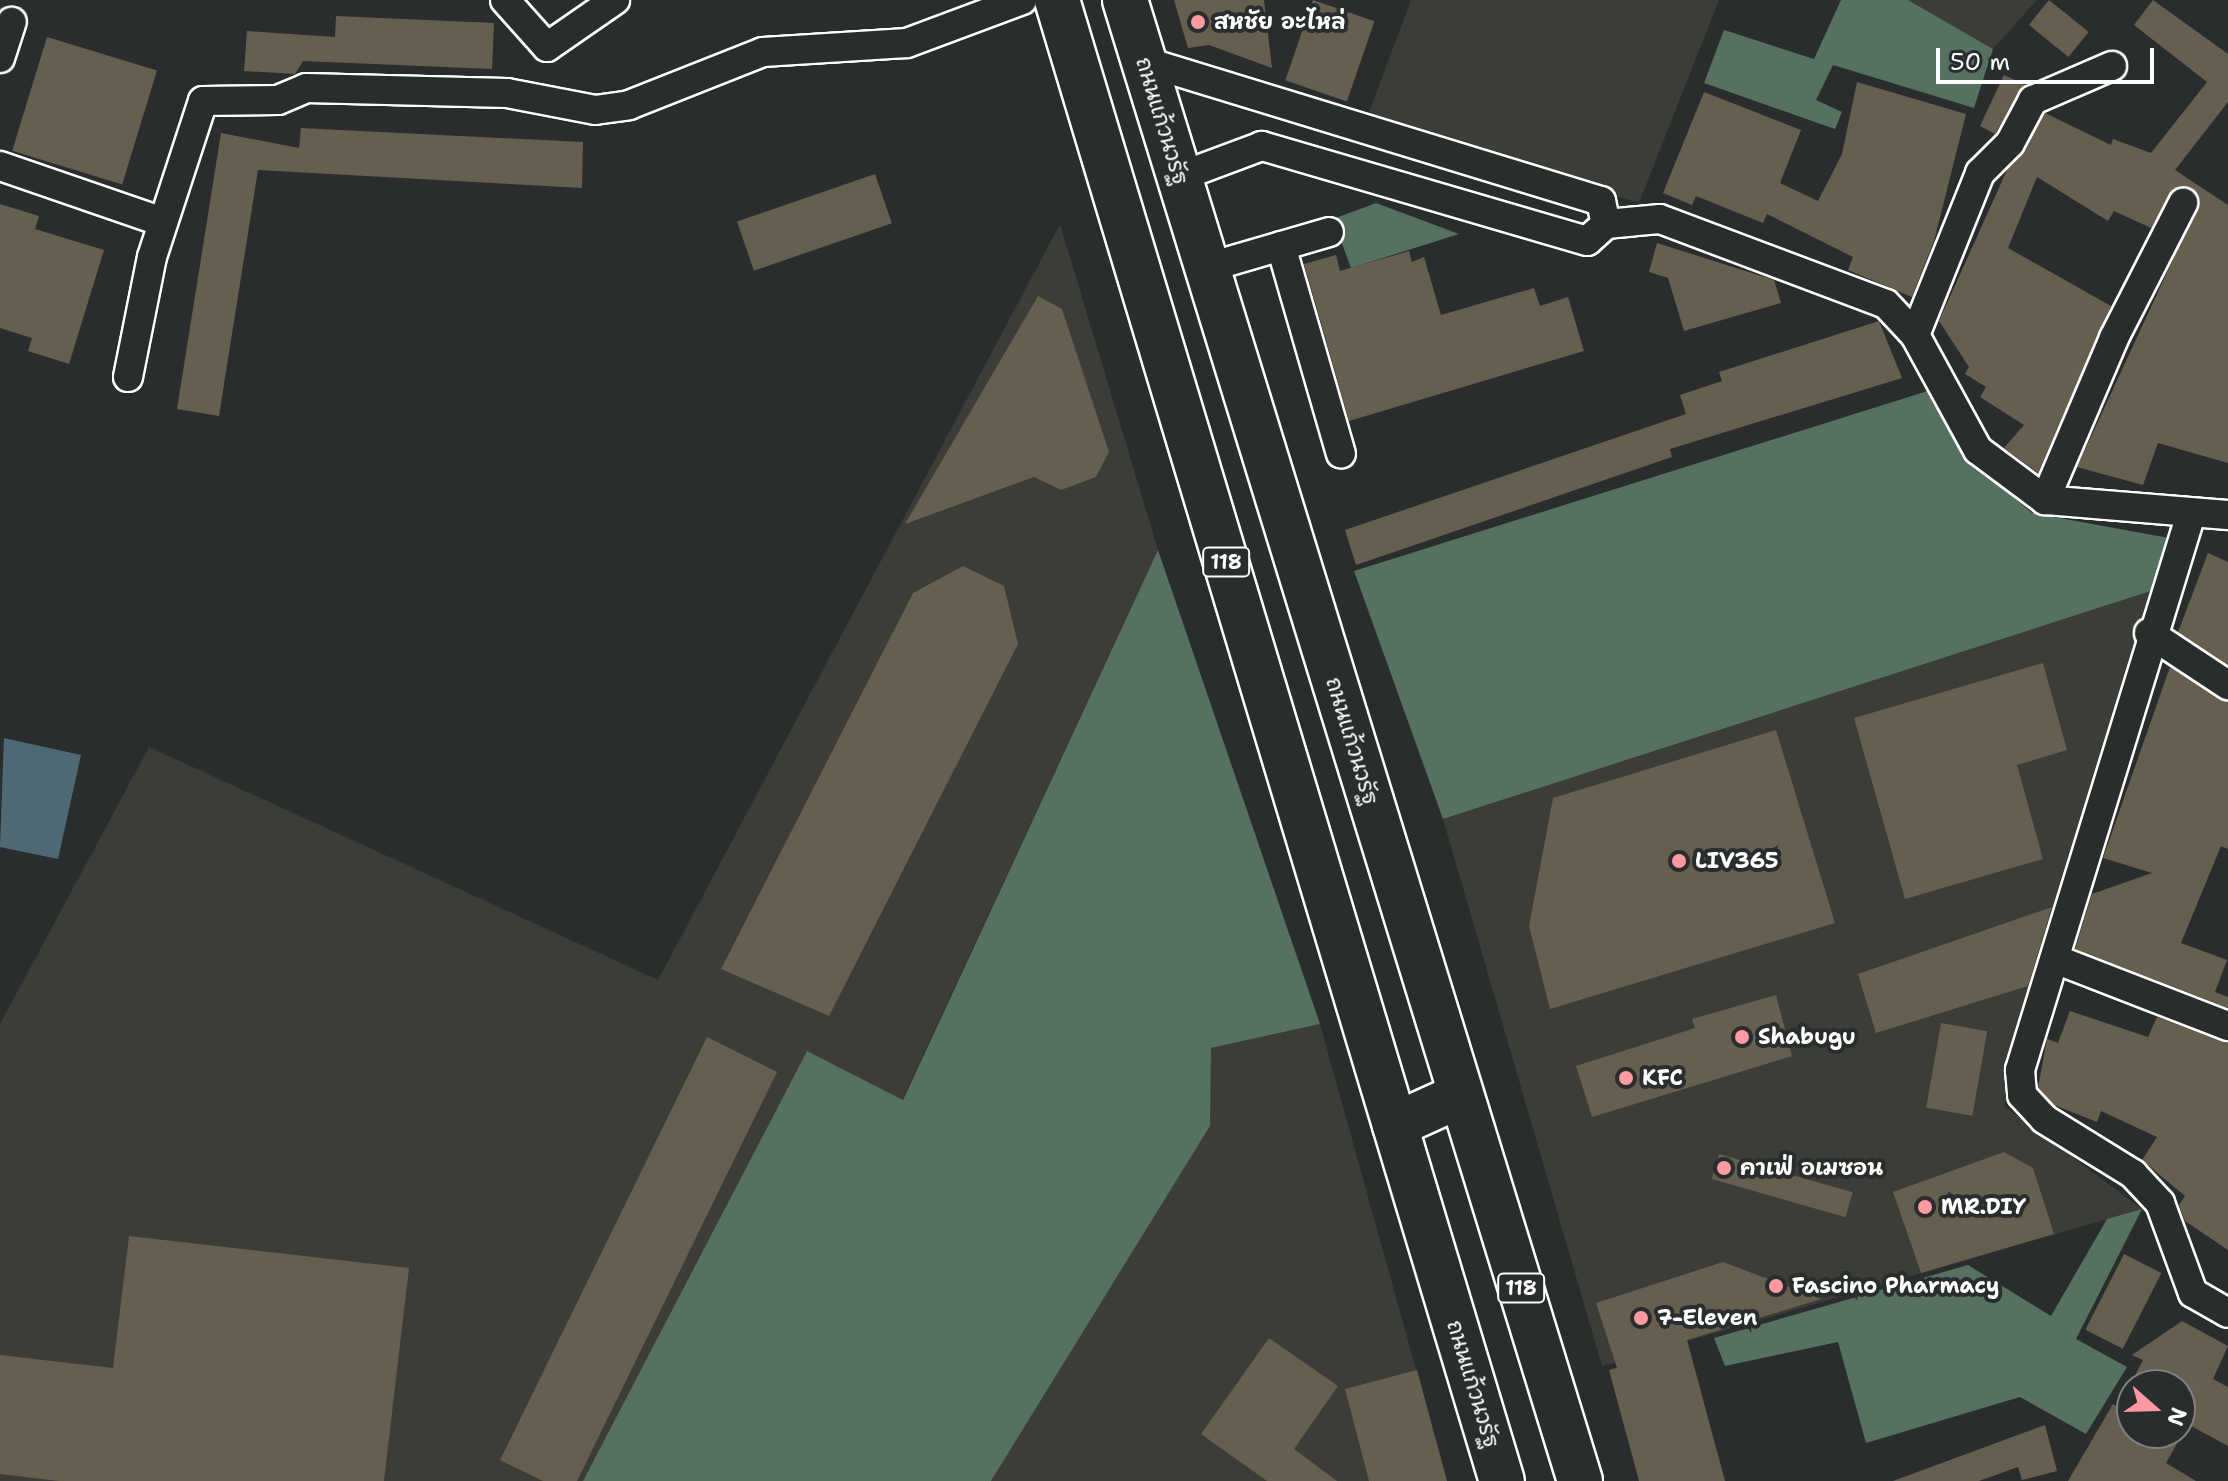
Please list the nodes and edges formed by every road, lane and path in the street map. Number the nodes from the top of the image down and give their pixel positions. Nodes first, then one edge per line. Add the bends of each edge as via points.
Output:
1 (505, 0) edge
2 (615, 0) edge
3 (1022, 0) edge
4 (1057, 0) edge
5 (1125, 0) edge
6 (12, 22) dead end
7 (0, 58) edge
8 (1143, 61) junction
9 (2112, 66) dead end
10 (0, 166) edge
11 (1179, 177) junction
12 (2183, 203) dead end
13 (163, 222) junction
14 (1606, 224) junction
15 (1329, 232) dead end
16 (1281, 246) junction
17 (1206, 268) junction
18 (1915, 335) junction
19 (128, 377) dead end
20 (1341, 454) dead end
21 (2045, 500) junction
22 (2191, 514) junction
23 (2228, 515) edge
24 (2149, 633) junction
25 (2228, 685) edge
26 (2055, 959) junction
27 (2228, 1026) edge
28 (1461, 1095) junction
29 (1395, 1125) junction
30 (2228, 1313) edge
31 (1502, 1481) edge
32 (1580, 1481) edge

1 - 2 street via 545,47
3 - 13 street via 907,43 763,52 629,105 595,110 507,93 306,88 278,100 203,101
4 - 29 main road, ถนนแก้วนวรัฐ / 118
5 - 8 main road, ถนนแก้วนวรัฐ / 118
6 - 7 street
8 - 11 main road, ถนนแก้วนวรัฐ / 118
8 - 14 street via 1601,201
9 - 18 street via 2033,100 2010,143 1980,173
10 - 13 street
11 - 14 street via 1262,146 1587,241
11 - 17 main road, ถนนแก้วนวรัฐ / 118
12 - 21 street via 2114,338
13 - 19 street
14 - 18 street via 1660,219 1833,278 1886,304
15 - 16 street
16 - 17 street
16 - 20 street
17 - 28 main road, ถนนแก้วนวรัฐ / 118
18 - 21 street via 1978,450
21 - 22 street
22 - 23 street
22 - 24 street
24 - 25 street
24 - 26 street
26 - 27 street
26 - 30 street via 2020,1070 2022,1095 2044,1119 2133,1174 2160,1203 2193,1293
28 - 29 main road
28 - 32 main road, ถนนแก้วนวรัฐ / 118
29 - 31 main road, ถนนแก้วนวรัฐ / 118

